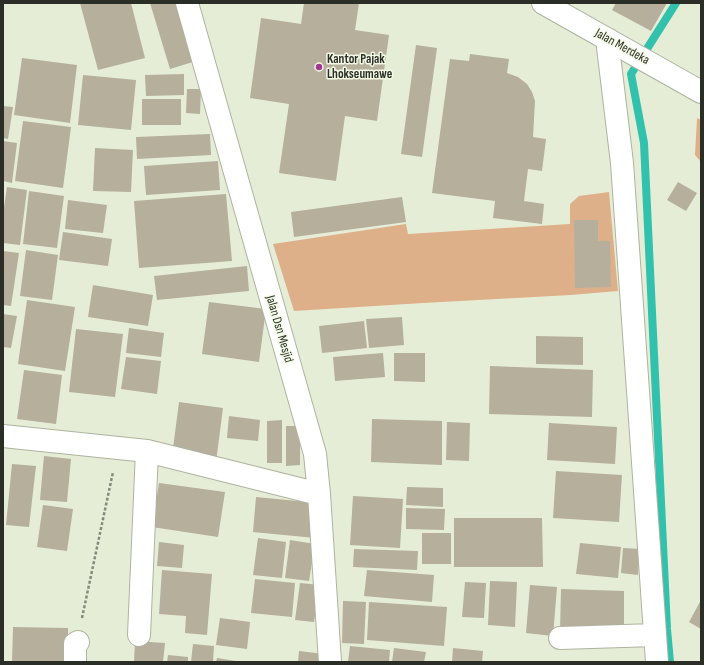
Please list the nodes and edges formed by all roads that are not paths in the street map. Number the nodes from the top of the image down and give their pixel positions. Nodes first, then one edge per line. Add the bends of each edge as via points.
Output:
1 (187, 3) edge
2 (543, 3) edge
3 (610, 40) junction
4 (694, 85) edge
5 (3, 436) edge
6 (148, 451) junction
7 (319, 494) junction
8 (139, 635) dead end
9 (655, 635) junction
10 (560, 638) dead end
11 (330, 662) edge
12 (657, 662) edge

1 - 7 street, Jalan Dsn Mesjid via 314,454
2 - 3 street, Jalan Merdeka
3 - 4 street, Jalan Merdeka
3 - 9 street via 622,163
5 - 6 street
6 - 7 street
6 - 8 street
7 - 11 street, Jalan Dsn Mesjid
9 - 10 street
9 - 12 street

